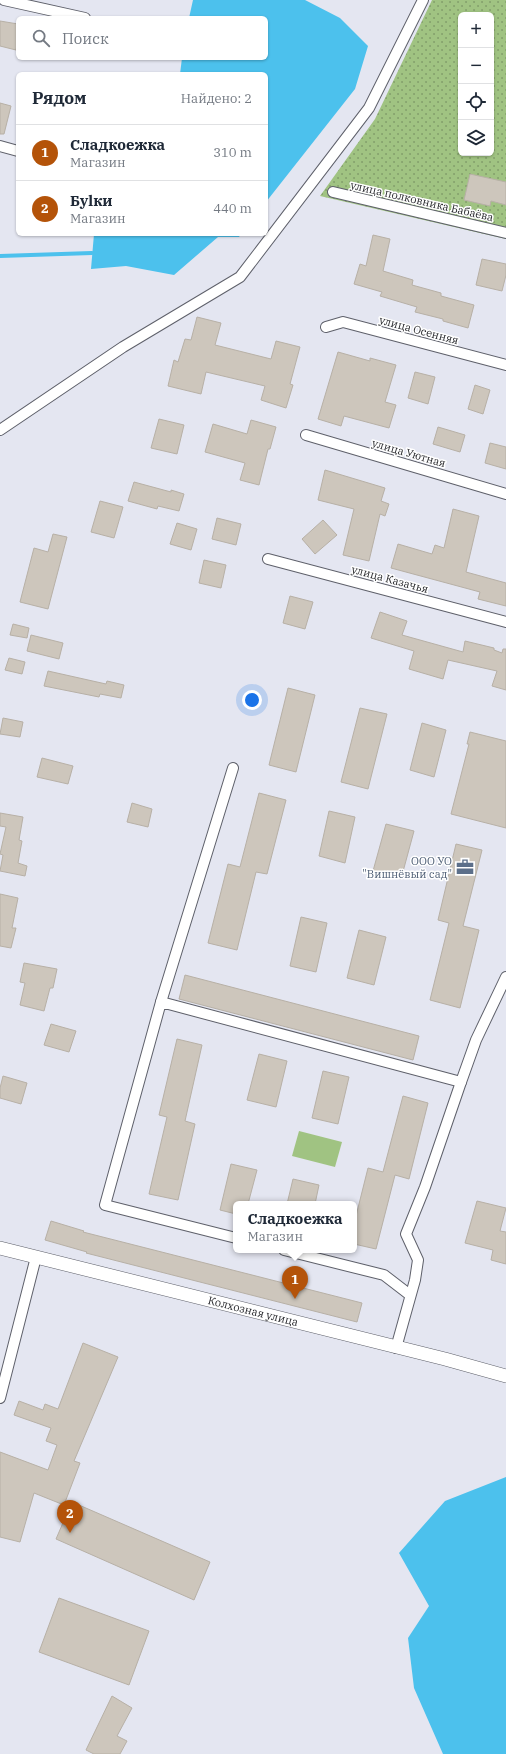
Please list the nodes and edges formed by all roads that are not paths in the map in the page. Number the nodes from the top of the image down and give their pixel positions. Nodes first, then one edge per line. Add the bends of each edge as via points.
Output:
1 (4, 0) edge
2 (423, 0) edge
3 (76, 16) edge
4 (0, 146) edge
5 (16, 150) edge
6 (333, 192) dead end
7 (506, 233) edge
8 (326, 327) dead end
9 (506, 365) edge
10 (0, 430) edge
11 (306, 435) dead end
12 (506, 494) edge
13 (268, 559) dead end
14 (506, 622) edge
15 (233, 768) dead end
16 (506, 977) edge
17 (162, 1002) junction
18 (461, 1082) junction
19 (233, 1237) edge
20 (0, 1248) edge
21 (296, 1253) edge
22 (36, 1258) junction
23 (410, 1295) junction
24 (396, 1348) junction
25 (506, 1376) edge
26 (0, 1398) edge

1 - 3 street
2 - 10 street via 369,108 240,277 123,347
4 - 5 street
6 - 7 street, улица полковника Бабаёва
8 - 9 street, улица Осенняя via 342,322
11 - 12 street, улица Уютная
13 - 14 street, улица Казачья
15 - 17 street
16 - 18 street via 476,1040
17 - 18 street
17 - 19 street via 105,1205
18 - 23 street via 406,1234 418,1260
20 - 22 street, Колхозная улица
21 - 23 street via 384,1275
22 - 24 street, Колхозная улица
22 - 26 street
23 - 24 street
24 - 25 street, Колхозная улица

